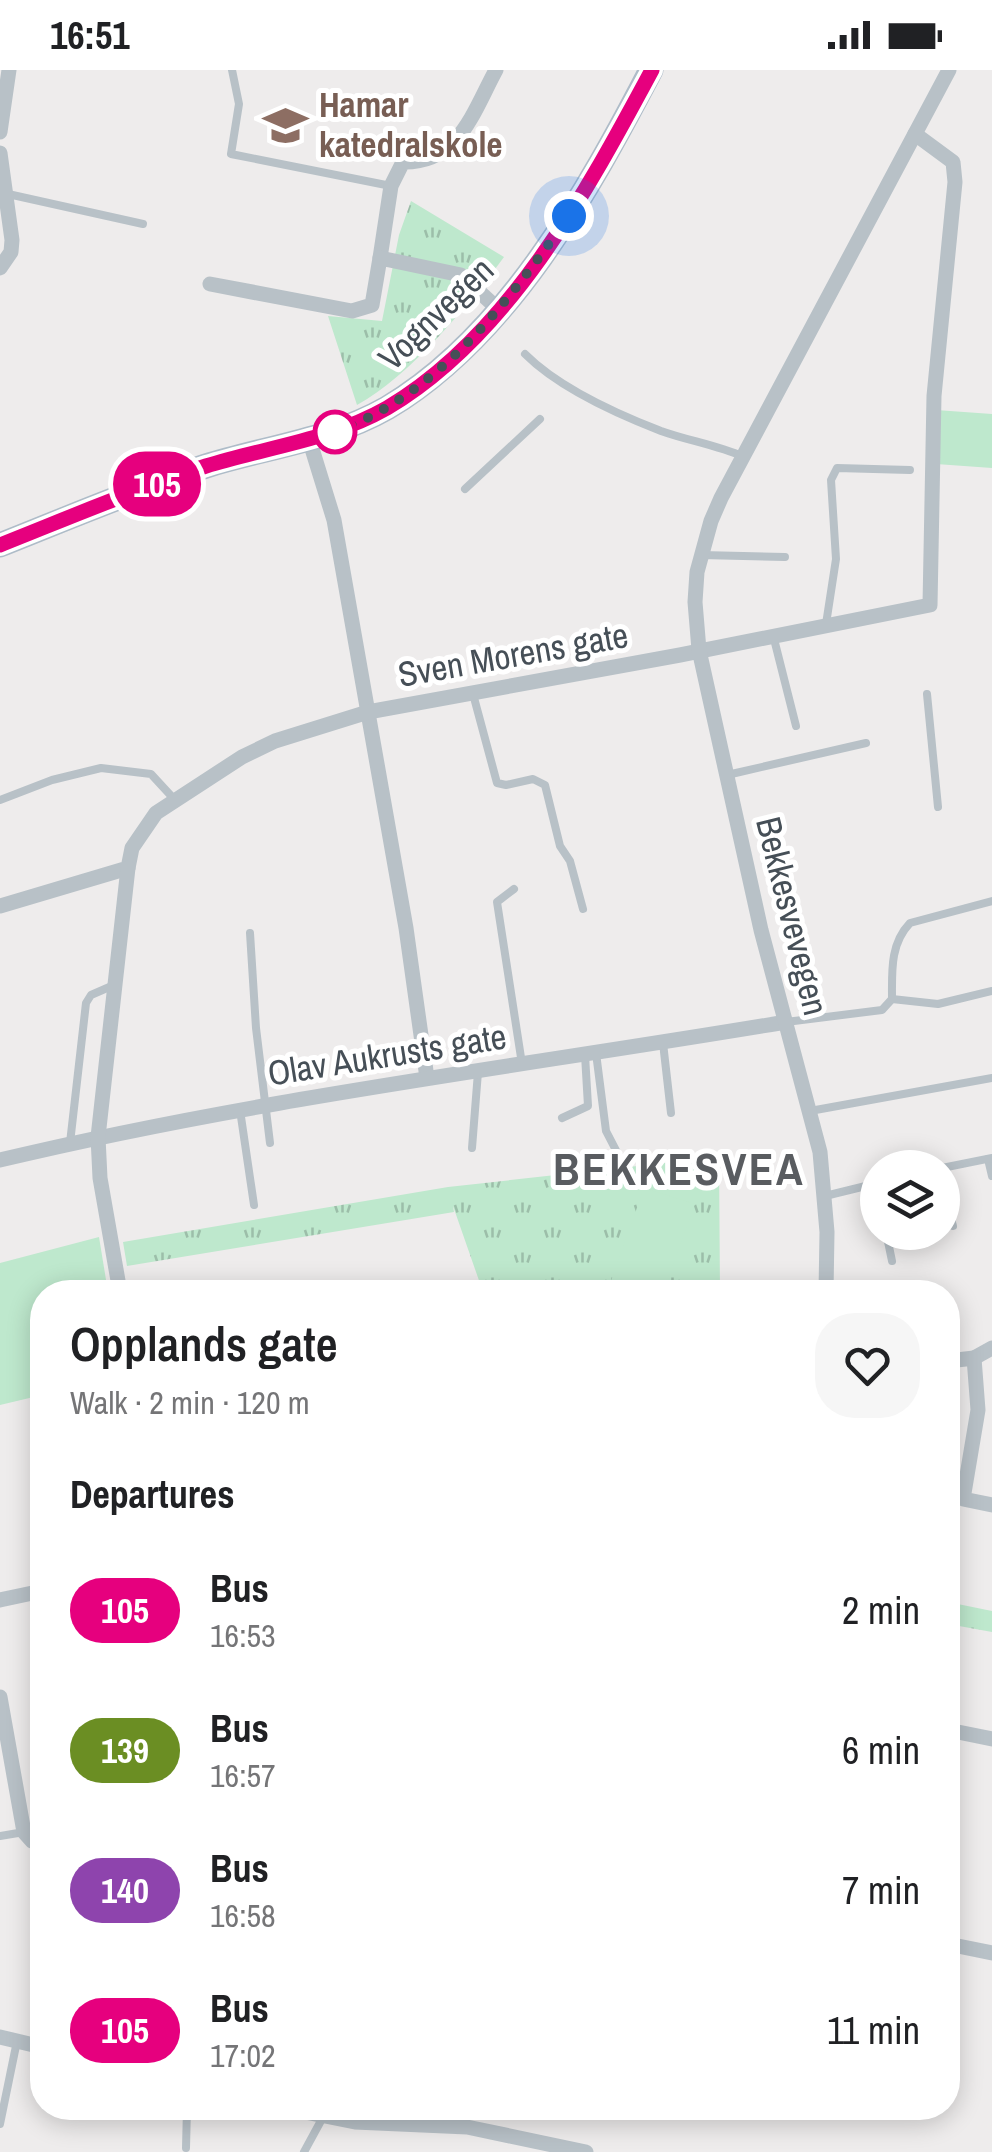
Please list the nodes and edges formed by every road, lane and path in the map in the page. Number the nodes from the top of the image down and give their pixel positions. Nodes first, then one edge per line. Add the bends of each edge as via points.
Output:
1 (9, 70) edge
2 (232, 70) edge
3 (496, 70) edge
4 (652, 70) edge
5 (950, 70) edge
6 (0, 132) edge
7 (915, 134) junction
8 (0, 153) edge
9 (391, 186) junction
10 (3, 193) junction
11 (143, 224) dead end
12 (380, 258) junction
13 (0, 268) edge
14 (210, 284) dead end
15 (498, 309) junction
16 (525, 354) dead end
17 (540, 420) dead end
18 (309, 439) junction
19 (744, 457) junction
20 (910, 470) dead end
21 (465, 490) dead end
22 (0, 545) edge
23 (701, 555) junction
24 (786, 557) dead end
25 (826, 625) junction
26 (773, 635) junction
27 (699, 650) junction
28 (473, 692) junction
29 (927, 694) dead end
30 (368, 712) junction
31 (796, 726) dead end
32 (866, 743) dead end
33 (727, 775) junction
34 (174, 799) junction
35 (0, 800) edge
36 (938, 808) dead end
37 (128, 868) junction
38 (514, 889) dead end
39 (992, 901) edge
40 (0, 906) edge
41 (583, 909) dead end
42 (250, 934) dead end
43 (116, 984) junction
44 (992, 991) edge
45 (892, 999) junction
46 (786, 1022) junction
47 (662, 1043) junction
48 (590, 1054) junction
49 (522, 1064) junction
50 (478, 1070) junction
51 (427, 1078) junction
52 (992, 1078) edge
53 (266, 1105) junction
54 (240, 1110) junction
55 (810, 1111) junction
56 (671, 1113) dead end
57 (562, 1118) dead end
58 (98, 1136) junction
59 (70, 1143) junction
60 (270, 1143) dead end
61 (472, 1148) dead end
62 (620, 1158) dead end
63 (990, 1158) edge
64 (0, 1160) edge
65 (960, 1164) edge
66 (992, 1176) edge
67 (860, 1187) edge
68 (825, 1196) junction
69 (254, 1205) dead end
70 (890, 1250) edge
71 (892, 1260) dead end
72 (118, 1280) edge
73 (826, 1280) edge
74 (992, 1348) edge
75 (974, 1358) junction
76 (960, 1360) edge
77 (960, 1480) edge
78 (960, 1501) edge
79 (992, 1505) edge
80 (30, 1594) edge
81 (0, 1600) edge
82 (0, 1697) edge
83 (960, 1732) edge
84 (992, 1739) edge
85 (24, 1832) junction
86 (0, 1836) edge
87 (30, 1839) edge
88 (960, 1946) edge
89 (992, 1953) edge
90 (0, 2037) edge
91 (17, 2041) junction
92 (30, 2044) edge
93 (187, 2120) edge
94 (321, 2120) edge
95 (347, 2120) edge
96 (467, 2120) edge
97 (0, 2124) edge
98 (467, 2127) junction
99 (186, 2148) dead end
100 (304, 2152) edge
101 (586, 2152) edge

1 - 6 street
2 - 9 lane via 239,104 231,154
3 - 9 street via 445,153 403,162
4 - 15 main road, Vognvegen via 569,216
5 - 7 street, Bekkesvevegen
7 - 19 street, Bekkesvevegen
7 - 25 street, Sven Morens gate via 953,162 956,182 934,396 930,605
8 - 10 street
9 - 12 street
10 - 11 lane
10 - 13 street via 12,240
12 - 14 street via 372,305 352,312
12 - 15 street via 461,275
15 - 18 main road, Vognvegen via 412,392 354,424
16 - 19 lane via 547,375 625,414
17 - 21 lane
18 - 22 main road, Vognvegen via 204,467
18 - 30 street via 334,520
19 - 23 street, Bekkesvevegen
20 - 25 lane via 837,468 831,480 836,558
23 - 24 lane
23 - 27 street, Bekkesvevegen via 695,602
25 - 26 street, Sven Morens gate
26 - 27 street, Sven Morens gate
26 - 31 lane
27 - 28 street, Sven Morens gate
27 - 33 street, Bekkesvevegen
28 - 30 street, Sven Morens gate
28 - 41 lane via 493,778 506,785 533,779 546,785
29 - 36 lane
30 - 34 street, Sven Morens gate via 275,741
30 - 51 street
32 - 33 lane
33 - 46 street, Bekkesvevegen
34 - 35 lane via 151,774 102,768
34 - 37 street, Sven Morens gate via 132,848
37 - 40 street
37 - 43 street, Sven Morens gate
38 - 49 lane via 497,902
39 - 45 lane via 910,922 893,955
42 - 53 lane
43 - 58 street, Sven Morens gate
43 - 59 lane via 86,1003
44 - 45 lane via 938,1004
45 - 46 lane via 882,1010
46 - 47 street, Olav Aukrusts gate
46 - 55 street, Bekkesvevegen
47 - 48 street, Olav Aukrusts gate
47 - 56 lane
48 - 49 street, Olav Aukrusts gate
48 - 57 lane via 588,1106
48 - 62 lane via 606,1131
49 - 50 street, Olav Aukrusts gate
50 - 51 street, Olav Aukrusts gate
50 - 61 lane
51 - 53 street, Olav Aukrusts gate
52 - 55 lane
53 - 54 street, Olav Aukrusts gate
53 - 60 lane
54 - 58 street, Olav Aukrusts gate
54 - 69 lane
55 - 68 street, Bekkesvevegen
58 - 59 street, Olav Aukrusts gate
58 - 72 street, Sven Morens gate
59 - 64 street, Olav Aukrusts gate
63 - 65 lane
63 - 66 lane
67 - 68 lane
68 - 73 street, Bekkesvevegen
70 - 71 lane
74 - 75 street
75 - 76 street
75 - 77 street via 978,1410
78 - 79 street
80 - 81 street
82 - 85 street
83 - 84 street
85 - 86 lane
85 - 87 street
88 - 89 street
90 - 91 street
91 - 92 street
91 - 97 lane
93 - 99 lane
94 - 100 lane
95 - 98 street
96 - 98 street
98 - 101 street

